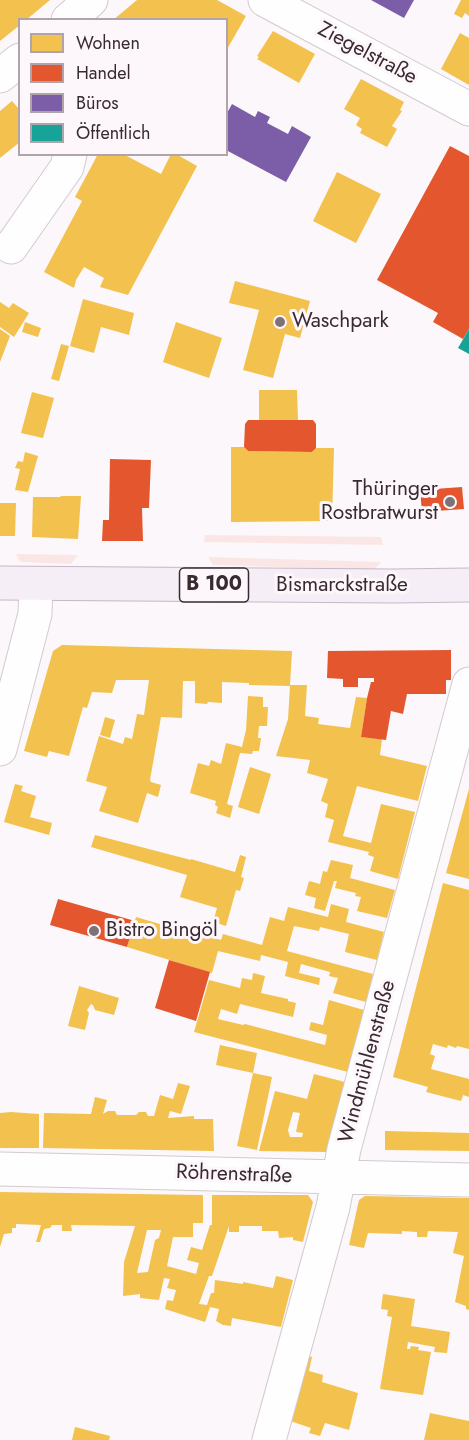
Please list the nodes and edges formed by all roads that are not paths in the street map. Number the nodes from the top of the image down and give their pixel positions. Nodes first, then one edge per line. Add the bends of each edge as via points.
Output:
1 (91, 0) edge
2 (265, 0) edge
3 (70, 18) edge
4 (469, 109) edge
5 (70, 156) edge
6 (10, 247) dead end
7 (0, 583) edge
8 (36, 584) junction
9 (469, 585) edge
10 (469, 684) edge
11 (0, 749) edge
12 (0, 1169) edge
13 (339, 1178) junction
14 (469, 1180) edge
15 (269, 1440) edge

1 - 3 street
2 - 4 street, Ziegelstraße
5 - 6 street via 67,167
7 - 8 main road, Bismarckstraße / B 100
8 - 9 main road, Bismarckstraße / B 100
8 - 11 street via 35,614
10 - 13 street, Windmühlenstraße
12 - 13 street, Röhrenstraße
13 - 14 street, Röhrenstraße
13 - 15 street, Windmühlenstraße

